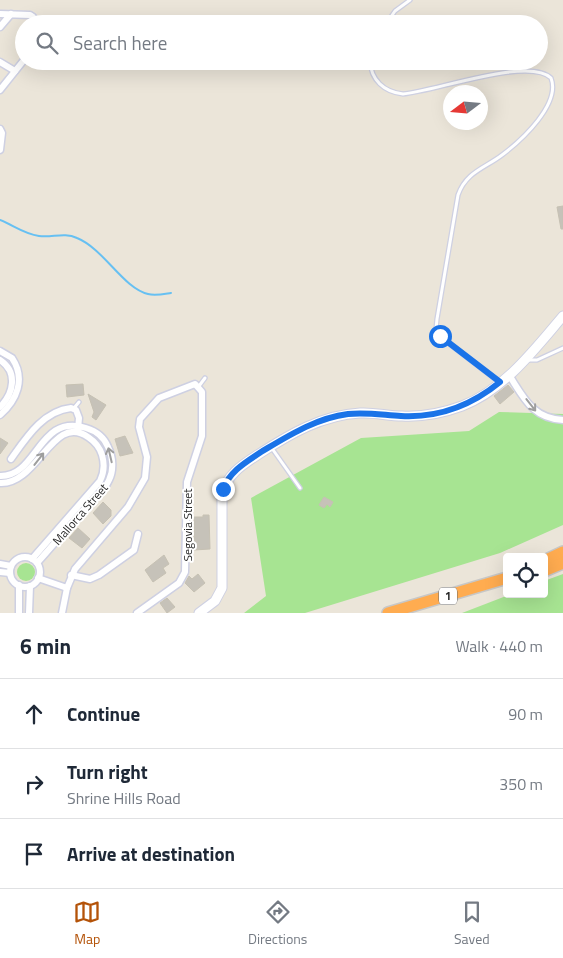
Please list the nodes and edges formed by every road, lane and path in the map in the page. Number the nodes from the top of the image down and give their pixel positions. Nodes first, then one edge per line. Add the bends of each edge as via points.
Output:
1 (410, 0) edge
2 (0, 14) edge
3 (11, 14) junction
4 (15, 15) edge
5 (392, 15) edge
6 (0, 27) edge
7 (0, 62) edge
8 (372, 70) edge
9 (15, 71) joint
10 (0, 90) edge
11 (1, 129) edge
12 (0, 150) edge
13 (563, 316) edge
14 (563, 348) edge
15 (0, 351) edge
16 (0, 360) edge
17 (525, 360) junction
18 (16, 363) junction
19 (8, 368) junction
20 (509, 374) junction
21 (204, 378) dead end
22 (500, 382) junction
23 (199, 386) junction
24 (79, 402) dead end
25 (0, 407) edge
26 (74, 408) junction
27 (0, 415) edge
28 (563, 420) edge
29 (78, 429) junction
30 (271, 446) junction
31 (11, 459) dead end
32 (0, 476) edge
33 (0, 483) edge
34 (300, 488) dead end
35 (138, 534) dead end
36 (563, 552) edge
37 (548, 559) edge
38 (34, 561) junction
39 (563, 563) edge
40 (0, 564) edge
41 (11, 566) junction
42 (548, 569) edge
43 (0, 572) edge
44 (10, 573) junction
45 (72, 575) junction
46 (38, 578) junction
47 (503, 579) edge
48 (19, 585) junction
49 (30, 586) junction
50 (67, 588) junction
51 (19, 613) edge
52 (28, 613) edge
53 (62, 613) edge
54 (137, 613) edge
55 (199, 613) edge
56 (388, 613) edge

1 - 5 lane
2 - 3 street
3 - 4 street
3 - 6 street
7 - 9 street
8 - 22 lane via 380,84 402,94 506,73 538,72 551,78 552,96 538,119 507,151 462,184 437,319 436,329 440,336
9 - 10 street
11 - 12 street
13 - 17 street
14 - 17 lane via 537,360
15 - 18 street
16 - 19 street
17 - 20 street
18 - 19 street
18 - 27 street via 18,393
19 - 25 street via 13,385
20 - 22 street
20 -> 28 street via 538,414 548,419
21 - 23 lane
22 - 30 street via 473,402 452,410 412,416 339,415 298,430
23 - 45 street via 188,385 164,395 140,419 147,462 141,488
23 - 54 street, Segovia Street via 203,396 202,436 187,482 186,572 179,583
24 - 26 lane
26 - 29 street via 78,415
26 - 31 street via 66,408 42,421
29 - 32 street via 65,427 50,434 20,470 9,476
33 -> 29 street via 19,479 55,439
29 - 38 street, Mallorca Street via 92,430 102,436 111,454 109,481
30 - 34 lane
30 - 55 street via 236,470 226,482 221,501 222,588 214,601
35 - 45 street via 134,550 100,575 90,579
36 - 37 highway
38 - 41 street via 18,558
38 - 46 street
39 - 42 highway
40 - 41 street
41 - 44 street
43 - 44 street
44 - 48 street
45 - 50 street
46 - 49 street
46 - 50 street
47 - 56 highway, 1
48 - 49 street
48 - 51 street
49 - 52 street
50 - 53 street
51 - 52 street

